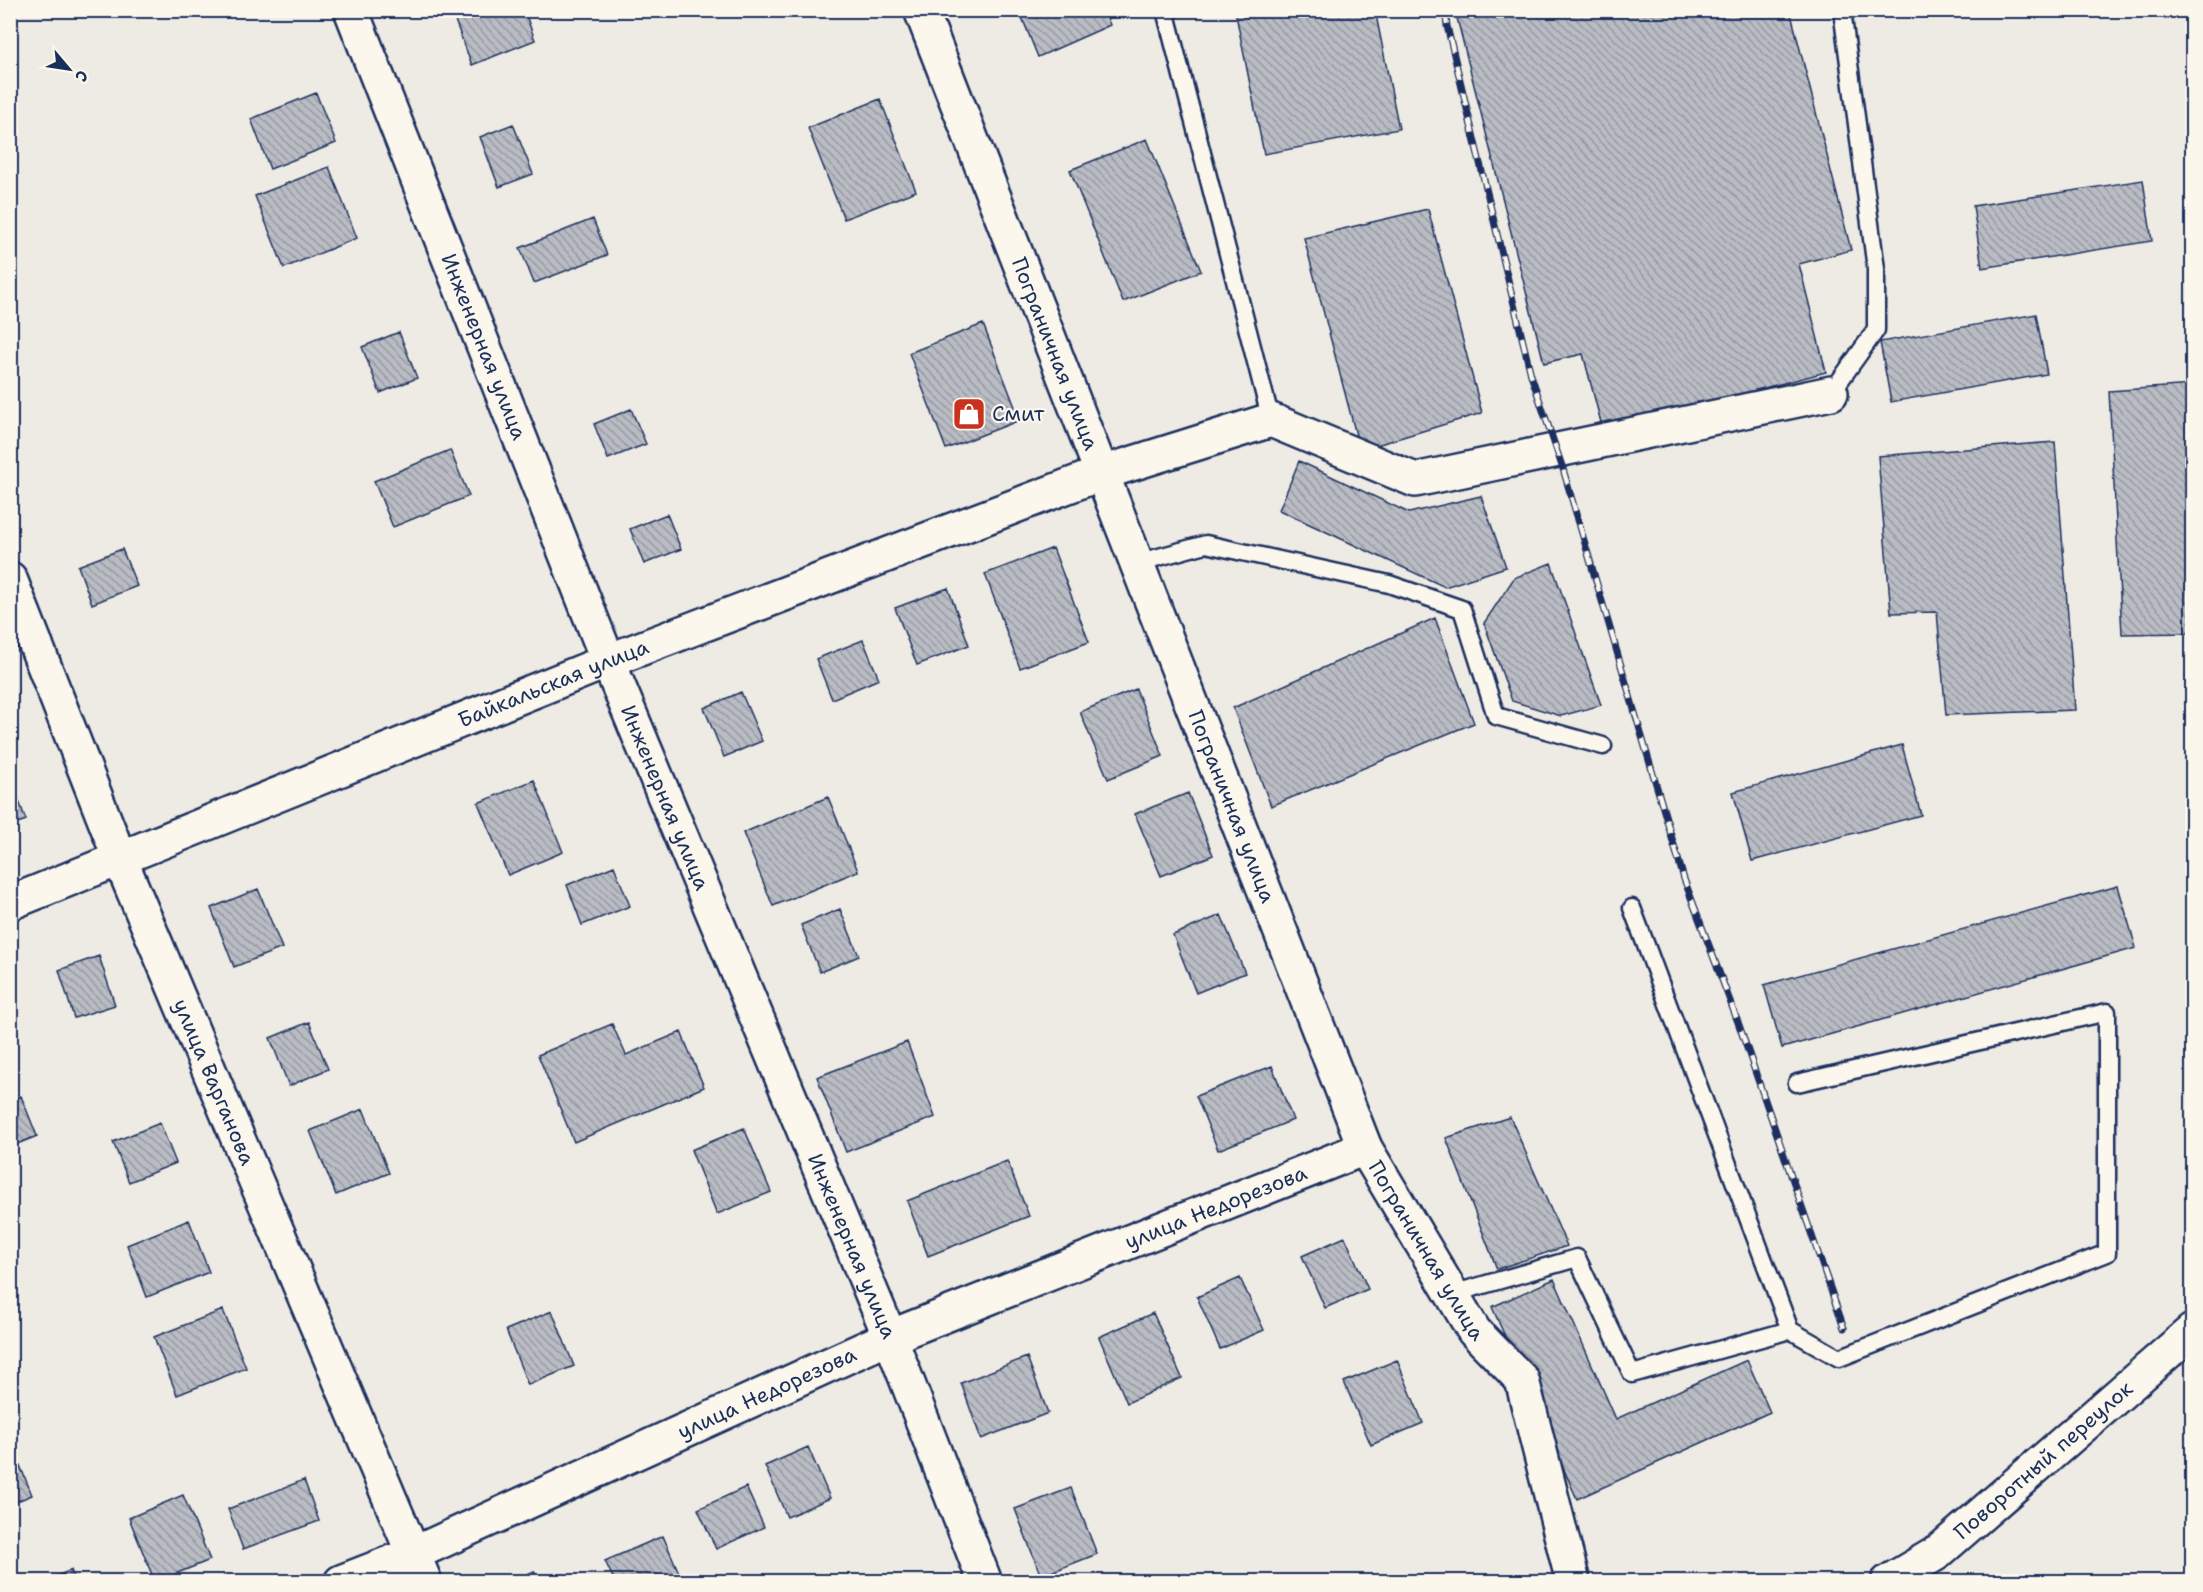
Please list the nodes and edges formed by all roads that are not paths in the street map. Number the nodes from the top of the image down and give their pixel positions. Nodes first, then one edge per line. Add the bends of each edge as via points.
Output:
1 (351, 10) edge
2 (921, 10) edge
3 (1165, 10) edge
4 (1842, 10) edge
5 (1831, 393) joint
6 (1271, 420) junction
7 (1102, 473) junction
8 (1137, 563) junction
9 (10, 579) edge
10 (609, 661) junction
11 (1603, 746) dead end
12 (120, 859) junction
13 (10, 903) edge
14 (1632, 908) dead end
15 (1797, 1083) dead end
16 (1365, 1148) junction
17 (1452, 1294) junction
18 (1790, 1330) junction
19 (2193, 1331) edge
20 (890, 1337) junction
21 (419, 1568) edge
22 (341, 1581) edge
23 (985, 1581) edge
24 (1573, 1581) edge
25 (1890, 1581) edge

1 - 10 street, Инженерная улица
2 - 7 street, Пограничная улица
3 - 6 lane
4 - 5 lane via 1876,269 1876,330
5 - 6 street via 1415,480
6 - 7 street, Байкальская улица
7 - 8 street, Пограничная улица
7 - 10 street, Байкальская улица
8 - 11 lane via 1206,544 1389,584 1462,609 1496,716
8 - 16 street, Пограничная улица
9 - 12 street, улица Варганова
10 - 12 street, Байкальская улица
10 - 20 street, Инженерная улица
12 - 13 street, Байкальская улица
12 - 21 street, улица Варганова
14 - 18 lane
15 - 18 lane via 2107,1012 2107,1253 1839,1358
16 - 17 street, Пограничная улица
16 - 20 street, улица Недорезова
17 - 18 lane via 1577,1258 1632,1374
17 - 24 street, Пограничная улица via 1474,1331 1522,1380
19 - 25 street, Поворотный переулок via 1937,1553
20 - 21 street, улица Недорезова
20 - 23 street, Инженерная улица
21 - 22 street, улица Недорезова

